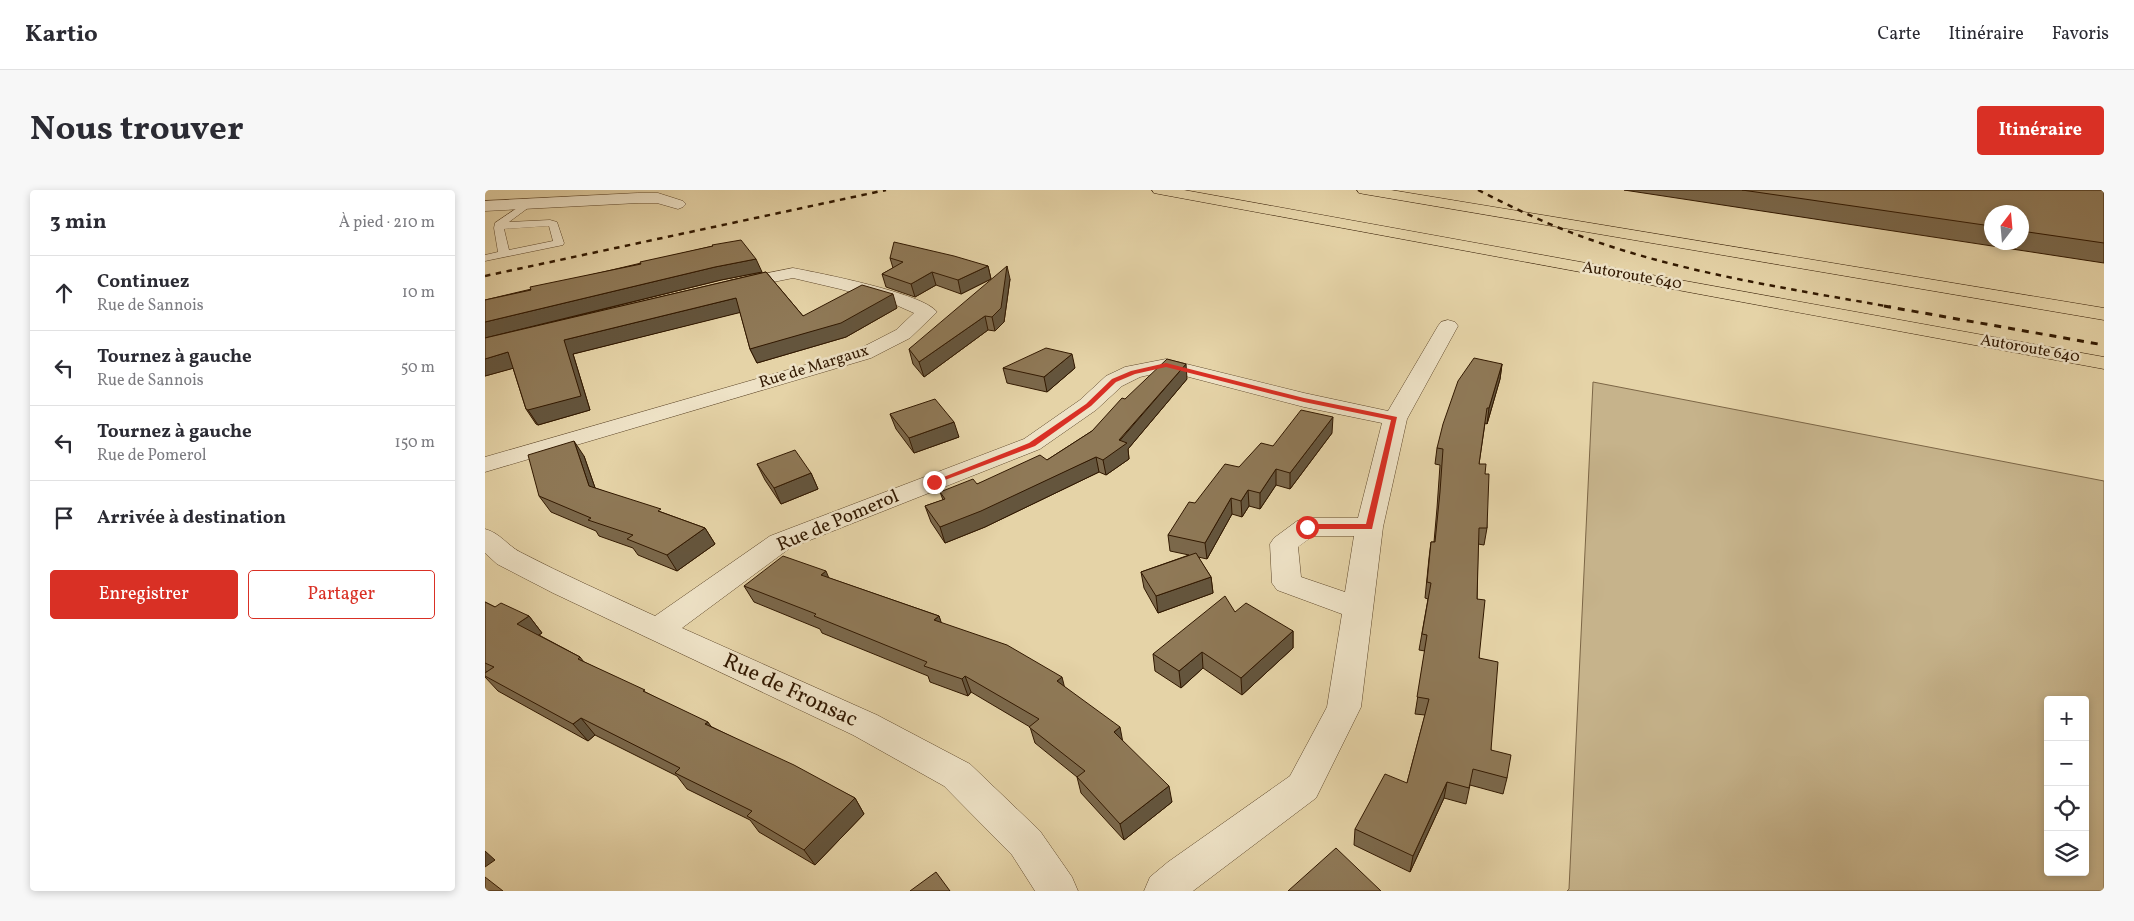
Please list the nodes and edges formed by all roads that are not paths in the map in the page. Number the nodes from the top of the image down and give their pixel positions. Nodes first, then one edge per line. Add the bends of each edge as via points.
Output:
1 (1159, 190) edge
2 (1364, 190) edge
3 (1435, 190) edge
4 (529, 203) junction
5 (678, 204) dead end
6 (485, 206) edge
7 (499, 226) junction
8 (504, 254) junction
9 (485, 258) edge
10 (712, 290) edge
11 (2104, 310) edge
12 (2104, 314) edge
13 (1448, 326) dead end
14 (2104, 363) edge
15 (1395, 419) junction
16 (485, 465) edge
17 (1369, 527) junction
18 (485, 538) edge
19 (1358, 608) junction
20 (657, 630) junction
21 (1058, 891) edge
22 (1164, 891) edge

1 - 14 highway, Autoroute 640
2 - 12 highway
3 - 11 highway via 1739,240
4 - 5 street via 658,198
4 - 6 street
4 - 7 lane
7 - 8 lane
7 - 8 lane via 553,224 559,243
8 - 9 lane
10 - 16 street, Rue de Margaux via 793,274 844,284 903,301 927,312 903,334 864,354
13 - 15 street
15 - 17 street
15 - 20 street, Rue de Pomerol via 1166,365 1133,372 1114,381 1088,405 1032,444 780,542
17 - 19 street
17 - 19 street via 1307,527 1284,544 1287,583
18 - 20 street, Rue de Fronsac via 507,557
19 - 22 street via 1344,707 1303,787
20 - 21 street, Rue de Fronsac via 865,725 957,774 1026,843

